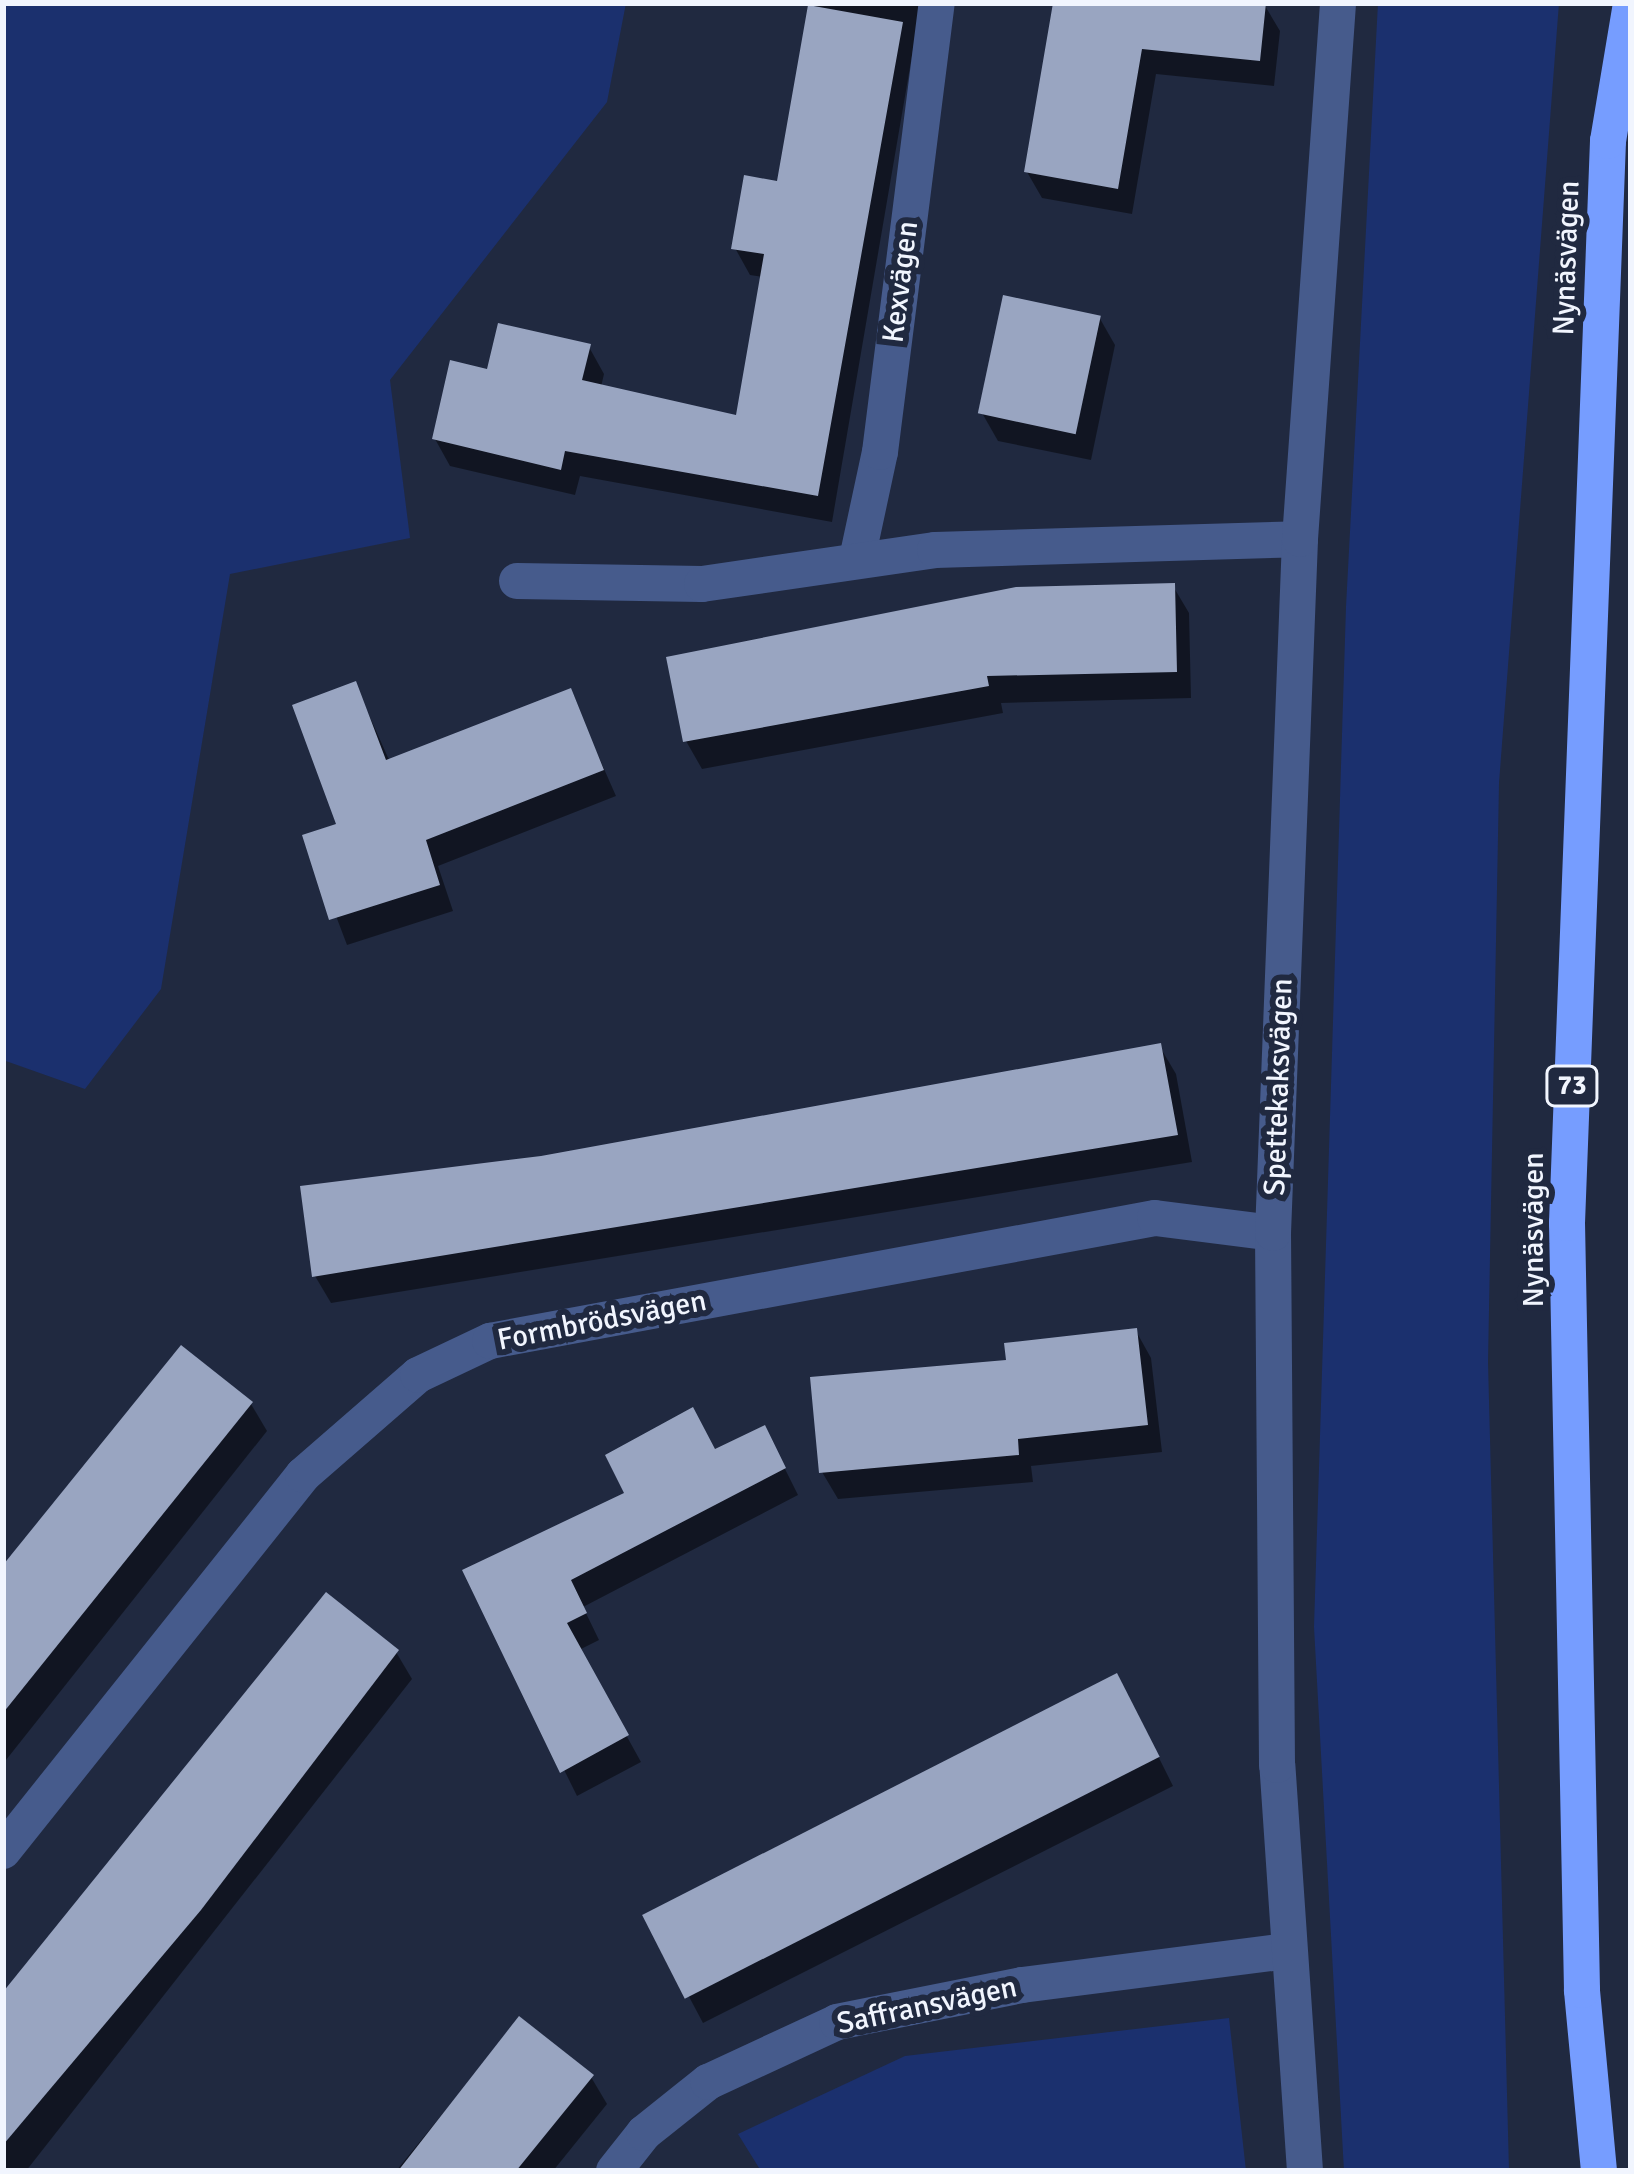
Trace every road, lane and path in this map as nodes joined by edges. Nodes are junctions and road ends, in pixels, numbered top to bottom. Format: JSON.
{"nodes":[{"id":1,"x":938,"y":3,"type":"edge"},
{"id":2,"x":1338,"y":3,"type":"edge"},
{"id":3,"x":1630,"y":3,"type":"edge"},
{"id":4,"x":1300,"y":538,"type":"junction"},
{"id":5,"x":857,"y":559,"type":"junction"},
{"id":6,"x":517,"y":581,"type":"dead end"},
{"id":7,"x":1273,"y":1233,"type":"junction"},
{"id":8,"x":3,"y":1851,"type":"edge"},
{"id":9,"x":1286,"y":1951,"type":"junction"},
{"id":10,"x":614,"y":2171,"type":"edge"},
{"id":11,"x":1305,"y":2171,"type":"edge"},
{"id":12,"x":1600,"y":2171,"type":"edge"}],
"edges":[{"from":1,"to":5,"type":"street","name":"Kexvägen"},
{"from":2,"to":4,"type":"street","name":"Spettekaksvägen"},
{"from":3,"to":12,"type":"highway","name":"Nynäsvägen","number":"73"},
{"from":4,"to":5,"type":"street"},
{"from":4,"to":7,"type":"street","name":"Spettekaksvägen"},
{"from":5,"to":6,"type":"street"},
{"from":7,"to":8,"type":"street","name":"Formbrödsvägen"},
{"from":7,"to":9,"type":"street","name":"Spettekaksvägen"},
{"from":9,"to":10,"type":"street","name":"Saffransvägen"},
{"from":9,"to":11,"type":"street","name":"Spettekaksvägen"}]}
